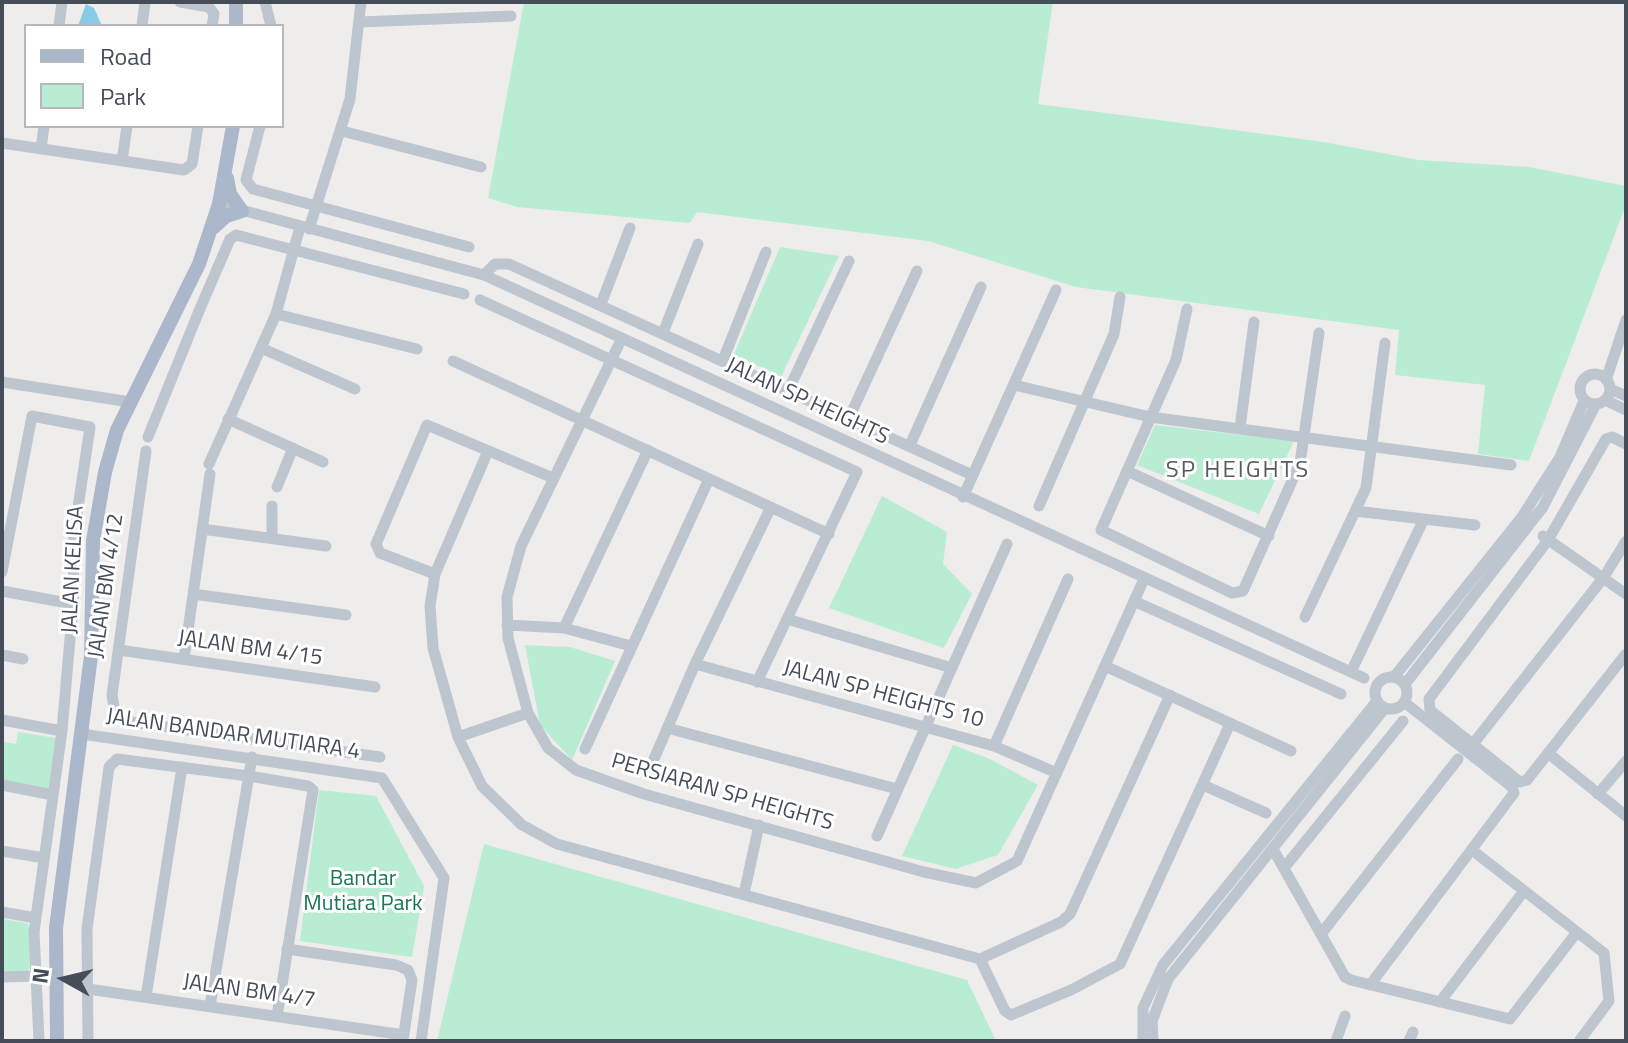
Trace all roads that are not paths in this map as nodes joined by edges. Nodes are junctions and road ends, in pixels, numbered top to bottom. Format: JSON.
{"nodes":[{"id":1,"x":62,"y":2,"type":"edge"},
{"id":2,"x":145,"y":2,"type":"edge"},
{"id":3,"x":180,"y":2,"type":"edge"},
{"id":4,"x":236,"y":2,"type":"edge"},
{"id":5,"x":265,"y":2,"type":"edge"},
{"id":6,"x":361,"y":2,"type":"edge"},
{"id":7,"x":511,"y":16,"type":"dead end"},
{"id":8,"x":360,"y":22,"type":"junction"},
{"id":9,"x":59,"y":24,"type":"edge"},
{"id":10,"x":142,"y":24,"type":"edge"},
{"id":11,"x":212,"y":24,"type":"edge"},
{"id":12,"x":236,"y":24,"type":"edge"},
{"id":13,"x":270,"y":24,"type":"edge"},
{"id":14,"x":44,"y":128,"type":"edge"},
{"id":15,"x":127,"y":128,"type":"edge"},
{"id":16,"x":198,"y":128,"type":"edge"},
{"id":17,"x":233,"y":128,"type":"edge"},
{"id":18,"x":259,"y":128,"type":"edge"},
{"id":19,"x":342,"y":131,"type":"junction"},
{"id":20,"x":2,"y":143,"type":"edge"},
{"id":21,"x":41,"y":149,"type":"junction"},
{"id":22,"x":122,"y":161,"type":"junction"},
{"id":23,"x":481,"y":167,"type":"dead end"},
{"id":24,"x":227,"y":171,"type":"junction"},
{"id":25,"x":219,"y":204,"type":"junction"},
{"id":26,"x":317,"y":206,"type":"junction"},
{"id":27,"x":242,"y":211,"type":"junction"},
{"id":28,"x":305,"y":228,"type":"junction"},
{"id":29,"x":630,"y":228,"type":"dead end"},
{"id":30,"x":211,"y":231,"type":"junction"},
{"id":31,"x":698,"y":244,"type":"dead end"},
{"id":32,"x":469,"y":247,"type":"dead end"},
{"id":33,"x":295,"y":250,"type":"junction"},
{"id":34,"x":766,"y":252,"type":"dead end"},
{"id":35,"x":849,"y":261,"type":"dead end"},
{"id":36,"x":917,"y":271,"type":"dead end"},
{"id":37,"x":484,"y":275,"type":"junction"},
{"id":38,"x":981,"y":287,"type":"dead end"},
{"id":39,"x":1056,"y":290,"type":"dead end"},
{"id":40,"x":464,"y":294,"type":"dead end"},
{"id":41,"x":1120,"y":297,"type":"dead end"},
{"id":42,"x":480,"y":300,"type":"dead end"},
{"id":43,"x":601,"y":304,"type":"junction"},
{"id":44,"x":1187,"y":309,"type":"dead end"},
{"id":45,"x":276,"y":314,"type":"junction"},
{"id":46,"x":1626,"y":320,"type":"edge"},
{"id":47,"x":1254,"y":322,"type":"dead end"},
{"id":48,"x":663,"y":333,"type":"junction"},
{"id":49,"x":1319,"y":333,"type":"dead end"},
{"id":50,"x":622,"y":338,"type":"junction"},
{"id":51,"x":1385,"y":343,"type":"dead end"},
{"id":52,"x":261,"y":348,"type":"junction"},
{"id":53,"x":417,"y":349,"type":"dead end"},
{"id":54,"x":611,"y":360,"type":"junction"},
{"id":55,"x":723,"y":360,"type":"junction"},
{"id":56,"x":453,"y":361,"type":"dead end"},
{"id":57,"x":2,"y":382,"type":"edge"},
{"id":58,"x":1014,"y":385,"type":"junction"},
{"id":59,"x":355,"y":389,"type":"dead end"},
{"id":60,"x":789,"y":389,"type":"junction"},
{"id":61,"x":1600,"y":395,"type":"junction"},
{"id":62,"x":1626,"y":396,"type":"edge"},
{"id":63,"x":130,"y":402,"type":"junction"},
{"id":64,"x":1082,"y":404,"type":"junction"},
{"id":65,"x":1626,"y":410,"type":"edge"},
{"id":66,"x":1150,"y":417,"type":"junction"},
{"id":67,"x":849,"y":418,"type":"junction"},
{"id":68,"x":228,"y":419,"type":"junction"},
{"id":69,"x":581,"y":419,"type":"junction"},
{"id":70,"x":1240,"y":428,"type":"junction"},
{"id":71,"x":1306,"y":436,"type":"junction"},
{"id":72,"x":148,"y":437,"type":"dead end"},
{"id":73,"x":1626,"y":444,"type":"edge"},
{"id":74,"x":910,"y":445,"type":"junction"},
{"id":75,"x":1373,"y":445,"type":"junction"},
{"id":76,"x":293,"y":448,"type":"junction"},
{"id":77,"x":648,"y":450,"type":"junction"},
{"id":78,"x":146,"y":451,"type":"dead end"},
{"id":79,"x":488,"y":451,"type":"junction"},
{"id":80,"x":323,"y":462,"type":"dead end"},
{"id":81,"x":1511,"y":465,"type":"dead end"},
{"id":82,"x":1127,"y":471,"type":"junction"},
{"id":83,"x":972,"y":475,"type":"junction"},
{"id":84,"x":553,"y":478,"type":"junction"},
{"id":85,"x":709,"y":479,"type":"junction"},
{"id":86,"x":277,"y":487,"type":"dead end"},
{"id":87,"x":963,"y":497,"type":"junction"},
{"id":88,"x":272,"y":506,"type":"dead end"},
{"id":89,"x":1039,"y":506,"type":"dead end"},
{"id":90,"x":771,"y":507,"type":"junction"},
{"id":91,"x":1355,"y":511,"type":"junction"},
{"id":92,"x":1539,"y":511,"type":"junction"},
{"id":93,"x":1423,"y":521,"type":"junction"},
{"id":94,"x":1475,"y":525,"type":"dead end"},
{"id":95,"x":202,"y":529,"type":"junction"},
{"id":96,"x":829,"y":534,"type":"junction"},
{"id":97,"x":1269,"y":536,"type":"junction"},
{"id":98,"x":272,"y":538,"type":"junction"},
{"id":99,"x":1519,"y":538,"type":"junction"},
{"id":100,"x":1545,"y":538,"type":"junction"},
{"id":101,"x":1626,"y":541,"type":"edge"},
{"id":102,"x":1007,"y":544,"type":"dead end"},
{"id":103,"x":326,"y":546,"type":"dead end"},
{"id":104,"x":2,"y":572,"type":"edge"},
{"id":105,"x":435,"y":574,"type":"junction"},
{"id":106,"x":1603,"y":578,"type":"junction"},
{"id":107,"x":1068,"y":579,"type":"dead end"},
{"id":108,"x":1144,"y":579,"type":"junction"},
{"id":109,"x":2,"y":591,"type":"edge"},
{"id":110,"x":193,"y":594,"type":"junction"},
{"id":111,"x":1626,"y":594,"type":"edge"},
{"id":112,"x":1136,"y":602,"type":"junction"},
{"id":113,"x":73,"y":604,"type":"junction"},
{"id":114,"x":346,"y":615,"type":"dead end"},
{"id":115,"x":1305,"y":617,"type":"dead end"},
{"id":116,"x":787,"y":619,"type":"junction"},
{"id":117,"x":507,"y":625,"type":"junction"},
{"id":118,"x":564,"y":628,"type":"junction"},
{"id":119,"x":631,"y":646,"type":"junction"},
{"id":120,"x":119,"y":650,"type":"junction"},
{"id":121,"x":1626,"y":654,"type":"edge"},
{"id":122,"x":2,"y":655,"type":"edge"},
{"id":123,"x":23,"y":659,"type":"dead end"},
{"id":124,"x":184,"y":659,"type":"junction"},
{"id":125,"x":695,"y":664,"type":"junction"},
{"id":126,"x":1105,"y":666,"type":"junction"},
{"id":127,"x":952,"y":668,"type":"junction"},
{"id":128,"x":1351,"y":672,"type":"junction"},
{"id":129,"x":1364,"y":678,"type":"dead end"},
{"id":130,"x":1399,"y":680,"type":"junction"},
{"id":131,"x":757,"y":682,"type":"junction"},
{"id":132,"x":375,"y":687,"type":"dead end"},
{"id":133,"x":1341,"y":694,"type":"dead end"},
{"id":134,"x":1170,"y":695,"type":"junction"},
{"id":135,"x":1404,"y":702,"type":"junction"},
{"id":136,"x":1381,"y":704,"type":"junction"},
{"id":137,"x":528,"y":713,"type":"junction"},
{"id":138,"x":2,"y":720,"type":"edge"},
{"id":139,"x":1403,"y":721,"type":"dead end"},
{"id":140,"x":1230,"y":724,"type":"junction"},
{"id":141,"x":925,"y":727,"type":"junction"},
{"id":142,"x":667,"y":728,"type":"junction"},
{"id":143,"x":62,"y":731,"type":"junction"},
{"id":144,"x":82,"y":734,"type":"junction"},
{"id":145,"x":458,"y":737,"type":"junction"},
{"id":146,"x":1473,"y":744,"type":"junction"},
{"id":147,"x":306,"y":746,"type":"junction"},
{"id":148,"x":994,"y":746,"type":"junction"},
{"id":149,"x":585,"y":749,"type":"dead end"},
{"id":150,"x":1291,"y":751,"type":"dead end"},
{"id":151,"x":1548,"y":753,"type":"junction"},
{"id":152,"x":252,"y":757,"type":"junction"},
{"id":153,"x":380,"y":757,"type":"dead end"},
{"id":154,"x":1458,"y":759,"type":"dead end"},
{"id":155,"x":1626,"y":761,"type":"edge"},
{"id":156,"x":304,"y":765,"type":"junction"},
{"id":157,"x":651,"y":766,"type":"dead end"},
{"id":158,"x":182,"y":767,"type":"junction"},
{"id":159,"x":1057,"y":773,"type":"junction"},
{"id":160,"x":249,"y":776,"type":"junction"},
{"id":161,"x":2,"y":785,"type":"edge"},
{"id":162,"x":1203,"y":785,"type":"junction"},
{"id":163,"x":897,"y":789,"type":"junction"},
{"id":164,"x":1598,"y":794,"type":"junction"},
{"id":165,"x":53,"y":795,"type":"junction"},
{"id":166,"x":1266,"y":813,"type":"dead end"},
{"id":167,"x":1626,"y":816,"type":"edge"},
{"id":168,"x":759,"y":825,"type":"junction"},
{"id":169,"x":877,"y":836,"type":"dead end"},
{"id":170,"x":1273,"y":849,"type":"junction"},
{"id":171,"x":1472,"y":850,"type":"junction"},
{"id":172,"x":2,"y":851,"type":"edge"},
{"id":173,"x":44,"y":858,"type":"junction"},
{"id":174,"x":1284,"y":868,"type":"junction"},
{"id":175,"x":1524,"y":891,"type":"junction"},
{"id":176,"x":744,"y":894,"type":"junction"},
{"id":177,"x":2,"y":912,"type":"edge"},
{"id":178,"x":36,"y":918,"type":"junction"},
{"id":179,"x":1577,"y":932,"type":"junction"},
{"id":180,"x":1321,"y":934,"type":"junction"},
{"id":181,"x":287,"y":949,"type":"junction"},
{"id":182,"x":980,"y":959,"type":"junction"},
{"id":183,"x":35,"y":976,"type":"junction"},
{"id":184,"x":2,"y":977,"type":"edge"},
{"id":185,"x":1370,"y":985,"type":"junction"},
{"id":186,"x":88,"y":989,"type":"junction"},
{"id":187,"x":146,"y":997,"type":"junction"},
{"id":188,"x":1440,"y":1002,"type":"junction"},
{"id":189,"x":210,"y":1006,"type":"junction"},
{"id":190,"x":277,"y":1016,"type":"junction"},
{"id":191,"x":1345,"y":1016,"type":"dead end"},
{"id":192,"x":403,"y":1038,"type":"edge"},
{"id":193,"x":1580,"y":1040,"type":"edge"},
{"id":194,"x":39,"y":1041,"type":"edge"},
{"id":195,"x":57,"y":1041,"type":"edge"},
{"id":196,"x":88,"y":1041,"type":"edge"},
{"id":197,"x":421,"y":1041,"type":"edge"},
{"id":198,"x":1143,"y":1041,"type":"edge"},
{"id":199,"x":1153,"y":1041,"type":"edge"},
{"id":200,"x":1336,"y":1041,"type":"edge"}],
"edges":[{"from":1,"to":9,"type":"street"},
{"from":2,"to":10,"type":"street"},
{"from":3,"to":11,"type":"street"},
{"from":4,"to":12,"type":"main road"},
{"from":5,"to":13,"type":"street"},
{"from":6,"to":8,"type":"street"},
{"from":7,"to":8,"type":"street"},
{"from":8,"to":19,"type":"street"},
{"from":14,"to":21,"type":"street"},
{"from":15,"to":22,"type":"street"},
{"from":16,"to":22,"type":"street"},
{"from":17,"to":24,"type":"main road","name":"JALAN KELISA"},
{"from":18,"to":26,"type":"street"},
{"from":19,"to":23,"type":"street"},
{"from":19,"to":26,"type":"street"},
{"from":20,"to":21,"type":"street"},
{"from":21,"to":22,"type":"street"},
{"from":24,"to":25,"type":"main road","name":"JALAN KELISA"},
{"from":24,"to":27,"type":"main road"},
{"from":25,"to":27,"type":"street","name":"JALAN SP HEIGHTS"},
{"from":25,"to":30,"type":"main road","name":"JALAN KELISA"},
{"from":26,"to":28,"type":"street"},
{"from":26,"to":32,"type":"street"},
{"from":27,"to":28,"type":"street","name":"JALAN SP HEIGHTS"},
{"from":27,"to":30,"type":"main road"},
{"from":28,"to":33,"type":"street"},
{"from":28,"to":37,"type":"street","name":"JALAN SP HEIGHTS"},
{"from":29,"to":43,"type":"street"},
{"from":30,"to":63,"type":"main road","name":"JALAN KELISA"},
{"from":31,"to":48,"type":"street"},
{"from":33,"to":40,"type":"street"},
{"from":33,"to":45,"type":"street"},
{"from":33,"to":72,"type":"street"},
{"from":34,"to":55,"type":"street"},
{"from":35,"to":60,"type":"street"},
{"from":36,"to":67,"type":"street"},
{"from":37,"to":43,"type":"street"},
{"from":37,"to":50,"type":"street","name":"JALAN SP HEIGHTS"},
{"from":38,"to":74,"type":"street"},
{"from":39,"to":58,"type":"street"},
{"from":41,"to":64,"type":"street"},
{"from":42,"to":54,"type":"street"},
{"from":43,"to":48,"type":"street"},
{"from":44,"to":66,"type":"street"},
{"from":45,"to":52,"type":"street"},
{"from":45,"to":53,"type":"street"},
{"from":46,"to":61,"type":"street"},
{"from":47,"to":70,"type":"street"},
{"from":48,"to":55,"type":"street"},
{"from":49,"to":71,"type":"street"},
{"from":50,"to":54,"type":"street","name":"PERSIARAN SP HEIGHTS"},
{"from":50,"to":87,"type":"street","name":"JALAN SP HEIGHTS"},
{"from":51,"to":75,"type":"street"},
{"from":52,"to":59,"type":"street"},
{"from":52,"to":68,"type":"street"},
{"from":54,"to":69,"type":"street","name":"PERSIARAN SP HEIGHTS"},
{"from":54,"to":96,"type":"street"},
{"from":55,"to":60,"type":"street"},
{"from":56,"to":69,"type":"street"},
{"from":57,"to":63,"type":"street"},
{"from":58,"to":64,"type":"street"},
{"from":58,"to":83,"type":"street"},
{"from":60,"to":67,"type":"street"},
{"from":61,"to":62,"type":"street"},
{"from":61,"to":65,"type":"street"},
{"from":61,"to":92,"type":"street"},
{"from":61,"to":130,"type":"street"},
{"from":63,"to":144,"type":"main road","name":"JALAN KELISA"},
{"from":64,"to":66,"type":"street"},
{"from":64,"to":89,"type":"street"},
{"from":66,"to":70,"type":"street"},
{"from":66,"to":82,"type":"street"},
{"from":67,"to":74,"type":"street"},
{"from":68,"to":76,"type":"street"},
{"from":68,"to":95,"type":"street"},
{"from":69,"to":77,"type":"street"},
{"from":69,"to":84,"type":"street","name":"PERSIARAN SP HEIGHTS"},
{"from":70,"to":71,"type":"street"},
{"from":71,"to":75,"type":"street"},
{"from":71,"to":97,"type":"street"},
{"from":73,"to":100,"type":"street"},
{"from":74,"to":83,"type":"street"},
{"from":75,"to":81,"type":"street"},
{"from":75,"to":91,"type":"street"},
{"from":76,"to":80,"type":"street"},
{"from":76,"to":86,"type":"street"},
{"from":77,"to":85,"type":"street"},
{"from":77,"to":118,"type":"street"},
{"from":78,"to":120,"type":"street","name":"JALAN BM 4/12"},
{"from":79,"to":84,"type":"street"},
{"from":79,"to":105,"type":"street"},
{"from":79,"to":105,"type":"street"},
{"from":82,"to":97,"type":"street"},
{"from":82,"to":97,"type":"street"},
{"from":83,"to":87,"type":"street"},
{"from":84,"to":117,"type":"street","name":"PERSIARAN SP HEIGHTS"},
{"from":85,"to":90,"type":"street"},
{"from":85,"to":119,"type":"street"},
{"from":87,"to":108,"type":"street","name":"JALAN SP HEIGHTS"},
{"from":88,"to":98,"type":"street"},
{"from":90,"to":96,"type":"street"},
{"from":90,"to":125,"type":"street"},
{"from":91,"to":93,"type":"street"},
{"from":91,"to":115,"type":"street"},
{"from":92,"to":99,"type":"street"},
{"from":92,"to":100,"type":"street"},
{"from":93,"to":94,"type":"street"},
{"from":93,"to":128,"type":"street"},
{"from":95,"to":98,"type":"street"},
{"from":95,"to":110,"type":"street"},
{"from":96,"to":116,"type":"street"},
{"from":98,"to":103,"type":"street"},
{"from":99,"to":100,"type":"street"},
{"from":99,"to":130,"type":"street"},
{"from":100,"to":106,"type":"street"},
{"from":100,"to":146,"type":"street"},
{"from":101,"to":106,"type":"street"},
{"from":102,"to":127,"type":"street"},
{"from":104,"to":113,"type":"street"},
{"from":105,"to":145,"type":"street"},
{"from":106,"to":111,"type":"street"},
{"from":106,"to":146,"type":"street"},
{"from":107,"to":148,"type":"street"},
{"from":108,"to":112,"type":"street","name":"PERSIARAN SP HEIGHTS"},
{"from":108,"to":128,"type":"street","name":"JALAN SP HEIGHTS"},
{"from":109,"to":113,"type":"street"},
{"from":110,"to":114,"type":"street"},
{"from":110,"to":124,"type":"street"},
{"from":112,"to":126,"type":"street","name":"PERSIARAN SP HEIGHTS"},
{"from":112,"to":133,"type":"street"},
{"from":113,"to":143,"type":"street"},
{"from":116,"to":127,"type":"street"},
{"from":116,"to":131,"type":"street"},
{"from":117,"to":118,"type":"street"},
{"from":117,"to":137,"type":"street","name":"PERSIARAN SP HEIGHTS"},
{"from":118,"to":119,"type":"street"},
{"from":119,"to":149,"type":"street"},
{"from":120,"to":124,"type":"street","name":"JALAN BM 4/15"},
{"from":120,"to":147,"type":"street","name":"JALAN BM 4/12"},
{"from":121,"to":151,"type":"street"},
{"from":122,"to":123,"type":"street"},
{"from":124,"to":132,"type":"street","name":"JALAN BM 4/15"},
{"from":125,"to":131,"type":"street","name":"JALAN SP HEIGHTS 10"},
{"from":125,"to":142,"type":"street"},
{"from":126,"to":134,"type":"street"},
{"from":126,"to":159,"type":"street","name":"PERSIARAN SP HEIGHTS"},
{"from":127,"to":141,"type":"street"},
{"from":128,"to":129,"type":"street","name":"JALAN SP HEIGHTS"},
{"from":130,"to":135,"type":"street"},
{"from":130,"to":136,"type":"street"},
{"from":131,"to":141,"type":"street","name":"JALAN SP HEIGHTS 10"},
{"from":134,"to":140,"type":"street"},
{"from":134,"to":182,"type":"street"},
{"from":135,"to":136,"type":"street"},
{"from":135,"to":171,"type":"street"},
{"from":136,"to":170,"type":"street"},
{"from":136,"to":198,"type":"street"},
{"from":137,"to":145,"type":"street"},
{"from":137,"to":168,"type":"street","name":"PERSIARAN SP HEIGHTS"},
{"from":138,"to":143,"type":"street"},
{"from":139,"to":174,"type":"street"},
{"from":140,"to":150,"type":"street"},
{"from":140,"to":162,"type":"street"},
{"from":141,"to":148,"type":"street","name":"JALAN SP HEIGHTS 10"},
{"from":141,"to":163,"type":"street"},
{"from":142,"to":157,"type":"street"},
{"from":142,"to":163,"type":"street"},
{"from":143,"to":165,"type":"street"},
{"from":144,"to":152,"type":"street","name":"JALAN BANDAR MUTIARA 4"},
{"from":144,"to":195,"type":"main road","name":"JALAN KELISA"},
{"from":145,"to":176,"type":"street"},
{"from":146,"to":151,"type":"street"},
{"from":147,"to":153,"type":"street"},
{"from":147,"to":156,"type":"street"},
{"from":148,"to":159,"type":"street","name":"JALAN SP HEIGHTS 10"},
{"from":151,"to":164,"type":"street"},
{"from":152,"to":156,"type":"street","name":"JALAN BANDAR MUTIARA 4"},
{"from":152,"to":160,"type":"street"},
{"from":154,"to":180,"type":"street"},
{"from":155,"to":164,"type":"street"},
{"from":156,"to":197,"type":"street","name":"JALAN BANDAR MUTIARA 4"},
{"from":158,"to":160,"type":"street"},
{"from":158,"to":186,"type":"street"},
{"from":158,"to":187,"type":"street"},
{"from":159,"to":168,"type":"street","name":"PERSIARAN SP HEIGHTS"},
{"from":160,"to":181,"type":"street"},
{"from":160,"to":189,"type":"street"},
{"from":161,"to":165,"type":"street"},
{"from":162,"to":166,"type":"street"},
{"from":162,"to":182,"type":"street"},
{"from":163,"to":169,"type":"street"},
{"from":164,"to":167,"type":"street"},
{"from":165,"to":173,"type":"street"},
{"from":168,"to":176,"type":"street"},
{"from":170,"to":174,"type":"street"},
{"from":170,"to":199,"type":"street"},
{"from":171,"to":175,"type":"street"},
{"from":171,"to":185,"type":"street"},
{"from":172,"to":173,"type":"street"},
{"from":173,"to":178,"type":"street"},
{"from":174,"to":180,"type":"street"},
{"from":175,"to":179,"type":"street"},
{"from":175,"to":188,"type":"street"},
{"from":176,"to":182,"type":"street"},
{"from":177,"to":178,"type":"street"},
{"from":178,"to":183,"type":"street"},
{"from":179,"to":188,"type":"street"},
{"from":179,"to":193,"type":"street"},
{"from":180,"to":185,"type":"street"},
{"from":181,"to":190,"type":"street"},
{"from":181,"to":192,"type":"street"},
{"from":183,"to":184,"type":"street"},
{"from":183,"to":194,"type":"street"},
{"from":185,"to":188,"type":"street"},
{"from":186,"to":187,"type":"street","name":"JALAN BM 4/7"},
{"from":186,"to":196,"type":"street"},
{"from":187,"to":189,"type":"street","name":"JALAN BM 4/7"},
{"from":189,"to":190,"type":"street","name":"JALAN BM 4/7"},
{"from":190,"to":192,"type":"street","name":"JALAN BM 4/7"},
{"from":191,"to":200,"type":"street"}]}
